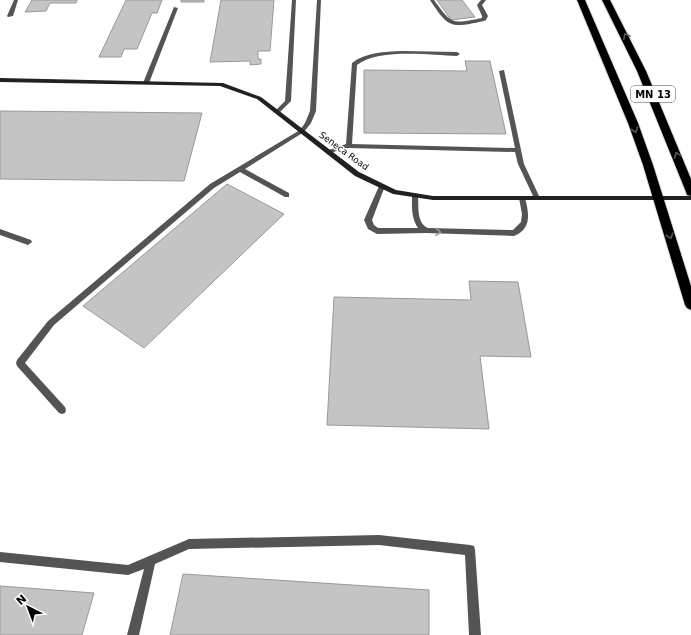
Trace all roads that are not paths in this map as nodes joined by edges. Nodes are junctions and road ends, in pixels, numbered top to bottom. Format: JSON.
{"nodes":[{"id":1,"x":16,"y":0,"type":"edge"},
{"id":2,"x":294,"y":0,"type":"edge"},
{"id":3,"x":319,"y":0,"type":"edge"},
{"id":4,"x":432,"y":0,"type":"edge"},
{"id":5,"x":484,"y":0,"type":"edge"},
{"id":6,"x":581,"y":0,"type":"edge"},
{"id":7,"x":606,"y":0,"type":"edge"},
{"id":8,"x":176,"y":8,"type":"dead end"},
{"id":9,"x":10,"y":16,"type":"dead end"},
{"id":10,"x":457,"y":54,"type":"dead end"},
{"id":11,"x":502,"y":71,"type":"dead end"},
{"id":12,"x":0,"y":80,"type":"edge"},
{"id":13,"x":146,"y":83,"type":"junction"},
{"id":14,"x":277,"y":112,"type":"junction"},
{"id":15,"x":302,"y":131,"type":"junction"},
{"id":16,"x":349,"y":146,"type":"junction"},
{"id":17,"x":518,"y":150,"type":"junction"},
{"id":18,"x":328,"y":152,"type":"junction"},
{"id":19,"x":240,"y":169,"type":"junction"},
{"id":20,"x":382,"y":186,"type":"junction"},
{"id":21,"x":691,"y":192,"type":"edge"},
{"id":22,"x":287,"y":195,"type":"dead end"},
{"id":23,"x":415,"y":195,"type":"junction"},
{"id":24,"x":522,"y":198,"type":"junction"},
{"id":25,"x":537,"y":198,"type":"junction"},
{"id":26,"x":691,"y":198,"type":"edge"},
{"id":27,"x":659,"y":199,"type":"junction"},
{"id":28,"x":423,"y":230,"type":"junction"},
{"id":29,"x":0,"y":232,"type":"edge"},
{"id":30,"x":28,"y":242,"type":"dead end"},
{"id":31,"x":691,"y":305,"type":"edge"},
{"id":32,"x":62,"y":410,"type":"dead end"},
{"id":33,"x":0,"y":557,"type":"edge"},
{"id":34,"x":151,"y":560,"type":"junction"},
{"id":35,"x":133,"y":635,"type":"edge"},
{"id":36,"x":475,"y":635,"type":"edge"}],
"edges":[{"from":1,"to":9,"type":"lane"},
{"from":2,"to":14,"type":"lane"},
{"from":3,"to":15,"type":"lane"},
{"from":4,"to":5,"type":"lane"},
{"from":6,"to":27,"type":"highway","number":"MN 13","one_way":true},
{"from":21,"to":7,"type":"highway","number":"MN 13","one_way":true},
{"from":8,"to":13,"type":"lane"},
{"from":10,"to":16,"type":"lane"},
{"from":11,"to":17,"type":"lane"},
{"from":12,"to":13,"type":"street","name":"Seneca Road"},
{"from":13,"to":14,"type":"street","name":"Seneca Road"},
{"from":14,"to":15,"type":"street","name":"Seneca Road"},
{"from":15,"to":18,"type":"street","name":"Seneca Road"},
{"from":15,"to":19,"type":"lane"},
{"from":16,"to":17,"type":"lane"},
{"from":16,"to":18,"type":"lane"},
{"from":17,"to":25,"type":"lane"},
{"from":18,"to":20,"type":"street","name":"Seneca Road"},
{"from":19,"to":22,"type":"lane"},
{"from":19,"to":32,"type":"lane"},
{"from":20,"to":23,"type":"street","name":"Seneca Road"},
{"from":20,"to":28,"type":"lane"},
{"from":23,"to":24,"type":"street","name":"Seneca Road"},
{"from":23,"to":28,"type":"lane"},
{"from":24,"to":25,"type":"street","name":"Seneca Road"},
{"from":28,"to":24,"type":"lane","one_way":true},
{"from":25,"to":27,"type":"street","name":"Seneca Road"},
{"from":26,"to":27,"type":"street","name":"Seneca Road"},
{"from":27,"to":31,"type":"highway","number":"MN 13","one_way":true},
{"from":29,"to":30,"type":"lane"},
{"from":33,"to":34,"type":"lane"},
{"from":34,"to":35,"type":"lane"},
{"from":34,"to":36,"type":"lane"}]}
